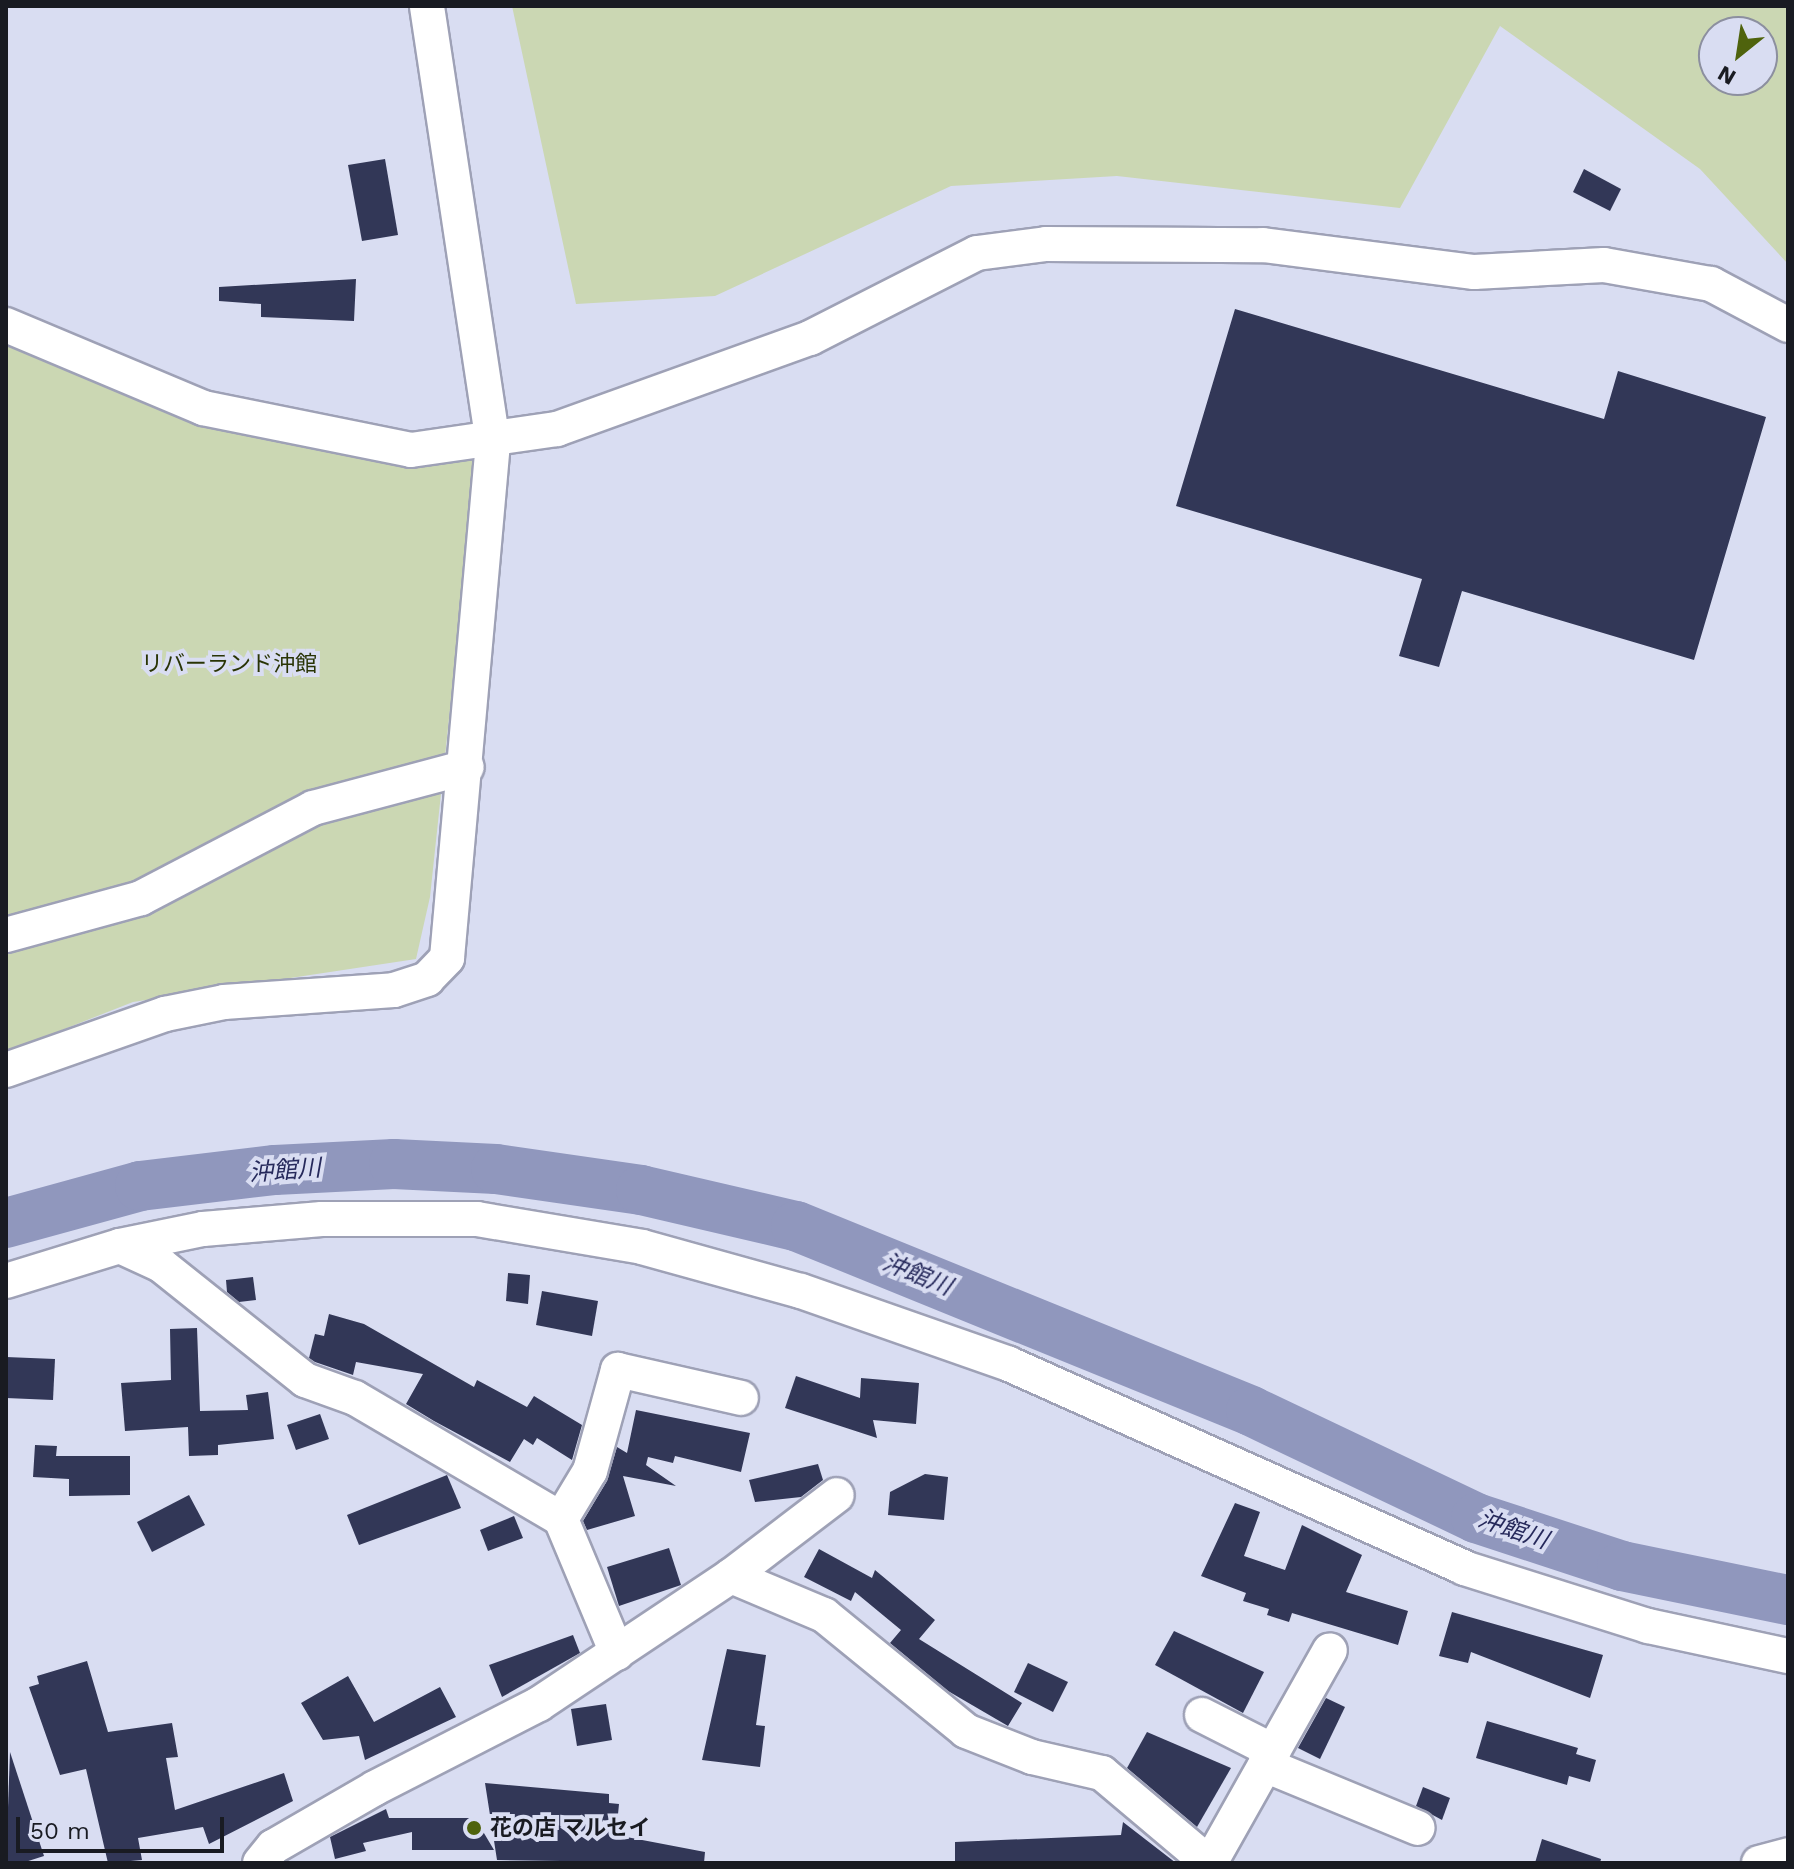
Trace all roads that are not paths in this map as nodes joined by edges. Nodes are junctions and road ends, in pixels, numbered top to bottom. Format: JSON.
{"nodes":[{"id":1,"x":427,"y":6,"type":"edge"},
{"id":2,"x":6,"y":325,"type":"edge"},
{"id":3,"x":1788,"y":325,"type":"edge"},
{"id":4,"x":493,"y":443,"type":"junction"},
{"id":5,"x":467,"y":767,"type":"junction"},
{"id":6,"x":6,"y":935,"type":"edge"},
{"id":7,"x":6,"y":1070,"type":"edge"},
{"id":8,"x":120,"y":1246,"type":"junction"},
{"id":9,"x":6,"y":1281,"type":"edge"},
{"id":10,"x":741,"y":1398,"type":"dead end"},
{"id":11,"x":837,"y":1495,"type":"dead end"},
{"id":12,"x":561,"y":1519,"type":"junction"},
{"id":13,"x":731,"y":1576,"type":"junction"},
{"id":14,"x":1330,"y":1650,"type":"dead end"},
{"id":15,"x":617,"y":1653,"type":"junction"},
{"id":16,"x":1788,"y":1656,"type":"edge"},
{"id":17,"x":1202,"y":1715,"type":"dead end"},
{"id":18,"x":1269,"y":1758,"type":"junction"},
{"id":19,"x":1418,"y":1828,"type":"dead end"},
{"id":20,"x":1788,"y":1855,"type":"edge"},
{"id":21,"x":260,"y":1863,"type":"edge"},
{"id":22,"x":1210,"y":1863,"type":"edge"},
{"id":23,"x":1759,"y":1863,"type":"edge"}],
"edges":[{"from":1,"to":4,"type":"street"},
{"from":2,"to":4,"type":"street"},
{"from":3,"to":4,"type":"street"},
{"from":4,"to":5,"type":"street"},
{"from":5,"to":6,"type":"street"},
{"from":5,"to":7,"type":"street"},
{"from":8,"to":9,"type":"street"},
{"from":8,"to":12,"type":"street"},
{"from":8,"to":16,"type":"street"},
{"from":10,"to":12,"type":"street"},
{"from":11,"to":13,"type":"street"},
{"from":12,"to":15,"type":"street"},
{"from":13,"to":15,"type":"street"},
{"from":13,"to":22,"type":"street"},
{"from":14,"to":18,"type":"street"},
{"from":15,"to":21,"type":"street"},
{"from":17,"to":18,"type":"street"},
{"from":18,"to":19,"type":"street"},
{"from":18,"to":22,"type":"street"},
{"from":20,"to":23,"type":"street"}]}
